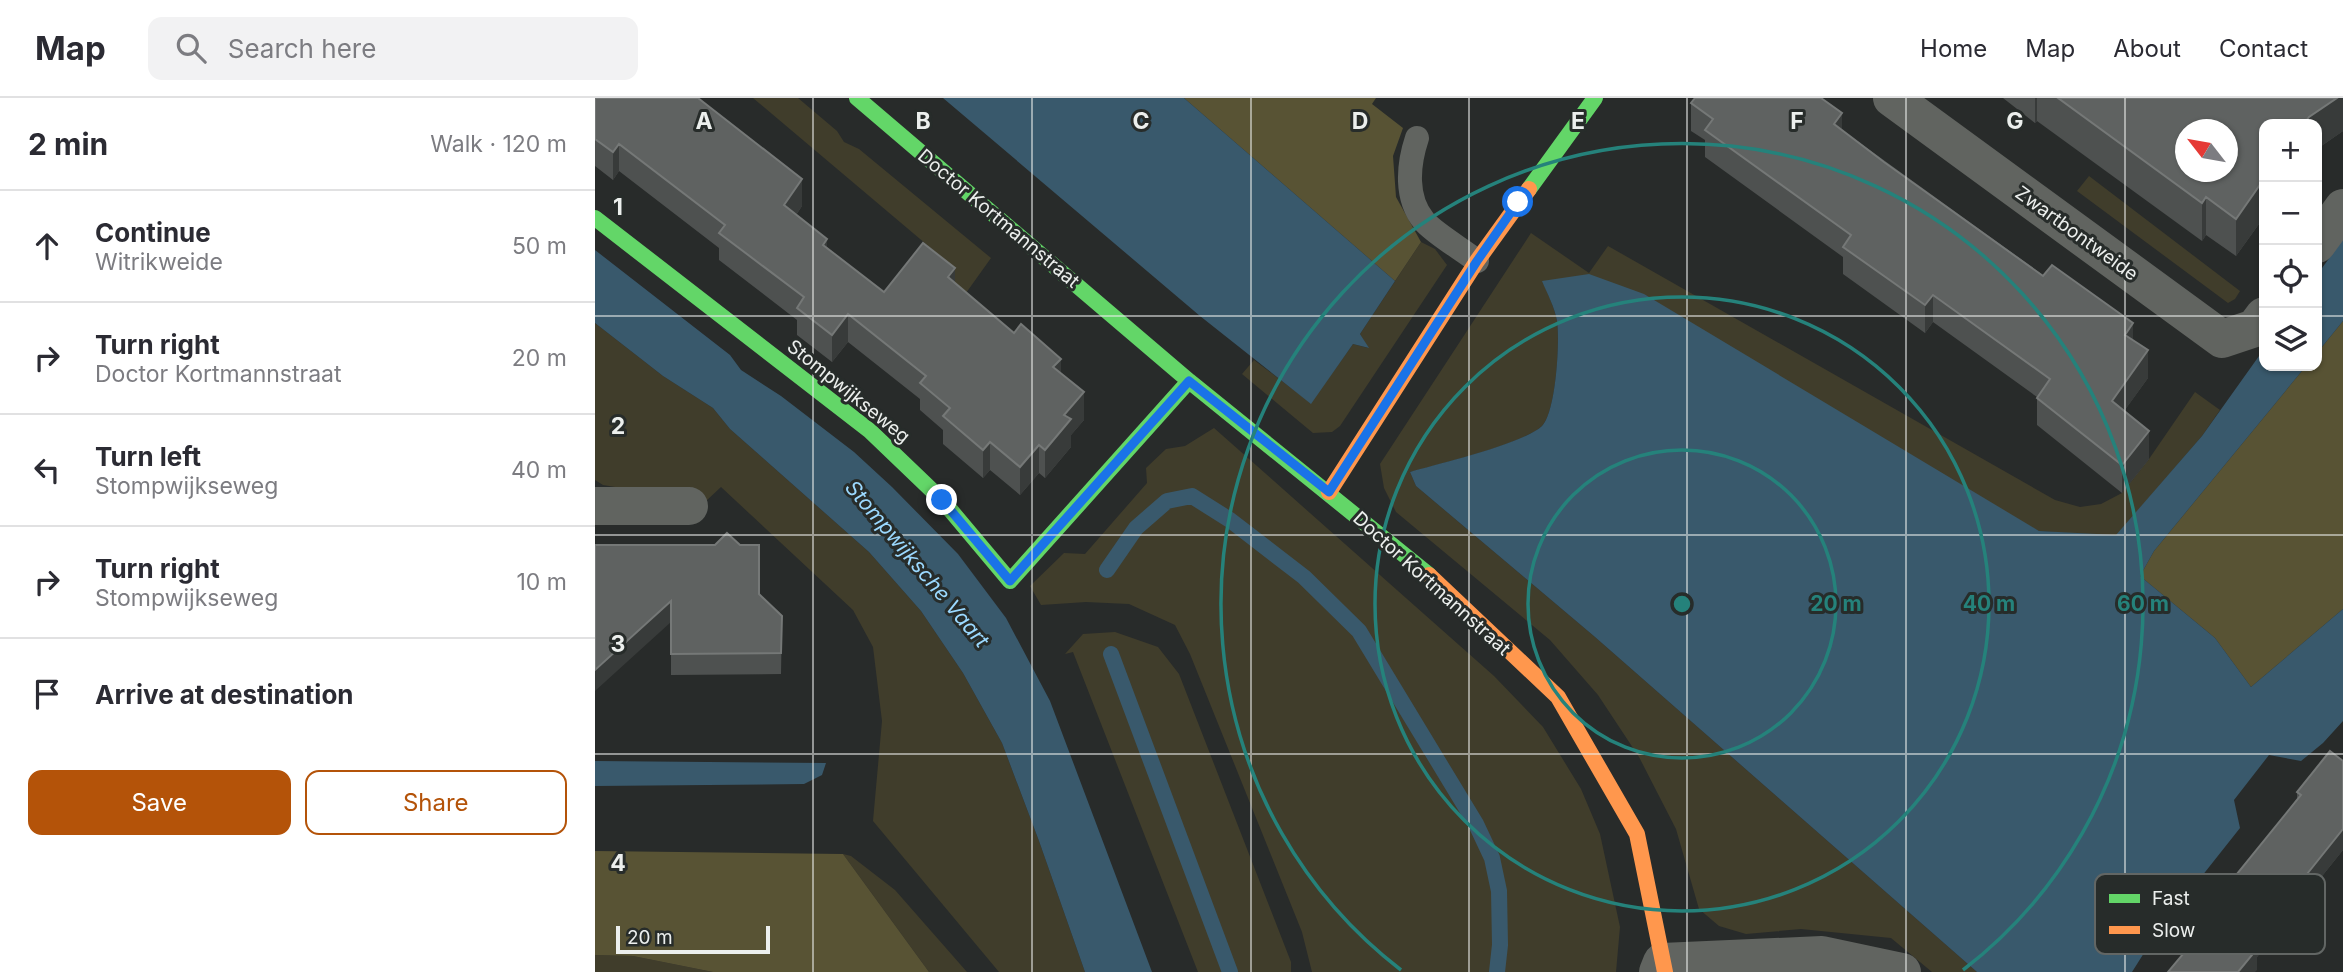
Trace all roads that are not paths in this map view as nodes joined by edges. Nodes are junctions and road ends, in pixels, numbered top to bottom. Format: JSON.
{"nodes":[{"id":1,"x":857,"y":98,"type":"edge"},
{"id":2,"x":1595,"y":98,"type":"edge"},
{"id":3,"x":1892,"y":98,"type":"edge"},
{"id":4,"x":1417,"y":138,"type":"dead end"},
{"id":5,"x":2343,"y":208,"type":"edge"},
{"id":6,"x":595,"y":218,"type":"edge"},
{"id":7,"x":2322,"y":237,"type":"edge"},
{"id":8,"x":1477,"y":261,"type":"junction"},
{"id":9,"x":2259,"y":323,"type":"edge"},
{"id":10,"x":1189,"y":381,"type":"junction"},
{"id":11,"x":1329,"y":492,"type":"junction"},
{"id":12,"x":595,"y":506,"type":"edge"},
{"id":13,"x":689,"y":506,"type":"dead end"},
{"id":14,"x":1662,"y":969,"type":"edge"},
{"id":15,"x":1902,"y":972,"type":"edge"}],
"edges":[{"from":1,"to":10,"type":"street","name":"Doctor Kortmannstraat"},
{"from":2,"to":8,"type":"street"},
{"from":3,"to":9,"type":"street","name":"Zwartbontweide"},
{"from":4,"to":8,"type":"lane"},
{"from":5,"to":7,"type":"street"},
{"from":6,"to":10,"type":"street","name":"Stompwijkseweg"},
{"from":8,"to":11,"type":"street"},
{"from":10,"to":11,"type":"street","name":"Doctor Kortmannstraat"},
{"from":11,"to":14,"type":"street","name":"Doctor Kortmannstraat"},
{"from":12,"to":13,"type":"street"},
{"from":14,"to":15,"type":"street"}]}
